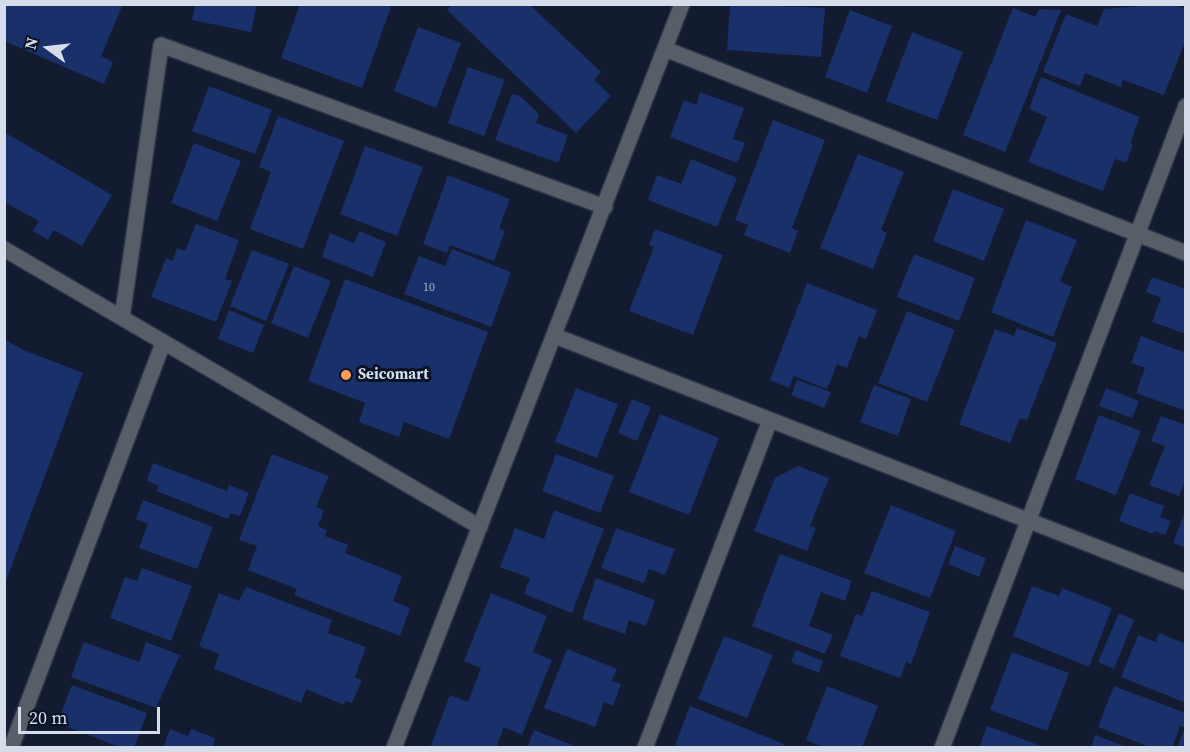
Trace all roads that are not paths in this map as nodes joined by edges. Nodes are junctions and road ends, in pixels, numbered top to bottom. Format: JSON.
{"nodes":[{"id":1,"x":682,"y":4,"type":"edge"},
{"id":2,"x":665,"y":49,"type":"junction"},
{"id":3,"x":1185,"y":106,"type":"edge"},
{"id":4,"x":605,"y":207,"type":"junction"},
{"id":5,"x":1136,"y":234,"type":"junction"},
{"id":6,"x":4,"y":249,"type":"edge"},
{"id":7,"x":1185,"y":253,"type":"edge"},
{"id":8,"x":122,"y":318,"type":"junction"},
{"id":9,"x":555,"y":336,"type":"junction"},
{"id":10,"x":163,"y":343,"type":"junction"},
{"id":11,"x":770,"y":420,"type":"junction"},
{"id":12,"x":1028,"y":521,"type":"junction"},
{"id":13,"x":480,"y":527,"type":"junction"},
{"id":14,"x":1185,"y":582,"type":"edge"},
{"id":15,"x":11,"y":747,"type":"edge"},
{"id":16,"x":394,"y":747,"type":"edge"},
{"id":17,"x":645,"y":747,"type":"edge"},
{"id":18,"x":942,"y":747,"type":"edge"}],
"edges":[{"from":1,"to":2,"type":"street"},
{"from":2,"to":4,"type":"street"},
{"from":2,"to":5,"type":"street"},
{"from":3,"to":5,"type":"street"},
{"from":4,"to":8,"type":"street"},
{"from":4,"to":9,"type":"street"},
{"from":5,"to":7,"type":"street"},
{"from":5,"to":12,"type":"street"},
{"from":6,"to":8,"type":"street"},
{"from":8,"to":10,"type":"street"},
{"from":9,"to":11,"type":"street"},
{"from":9,"to":13,"type":"street"},
{"from":10,"to":13,"type":"street"},
{"from":10,"to":15,"type":"street"},
{"from":11,"to":12,"type":"street"},
{"from":11,"to":17,"type":"street"},
{"from":12,"to":14,"type":"street"},
{"from":12,"to":18,"type":"street"},
{"from":13,"to":16,"type":"street"}]}
